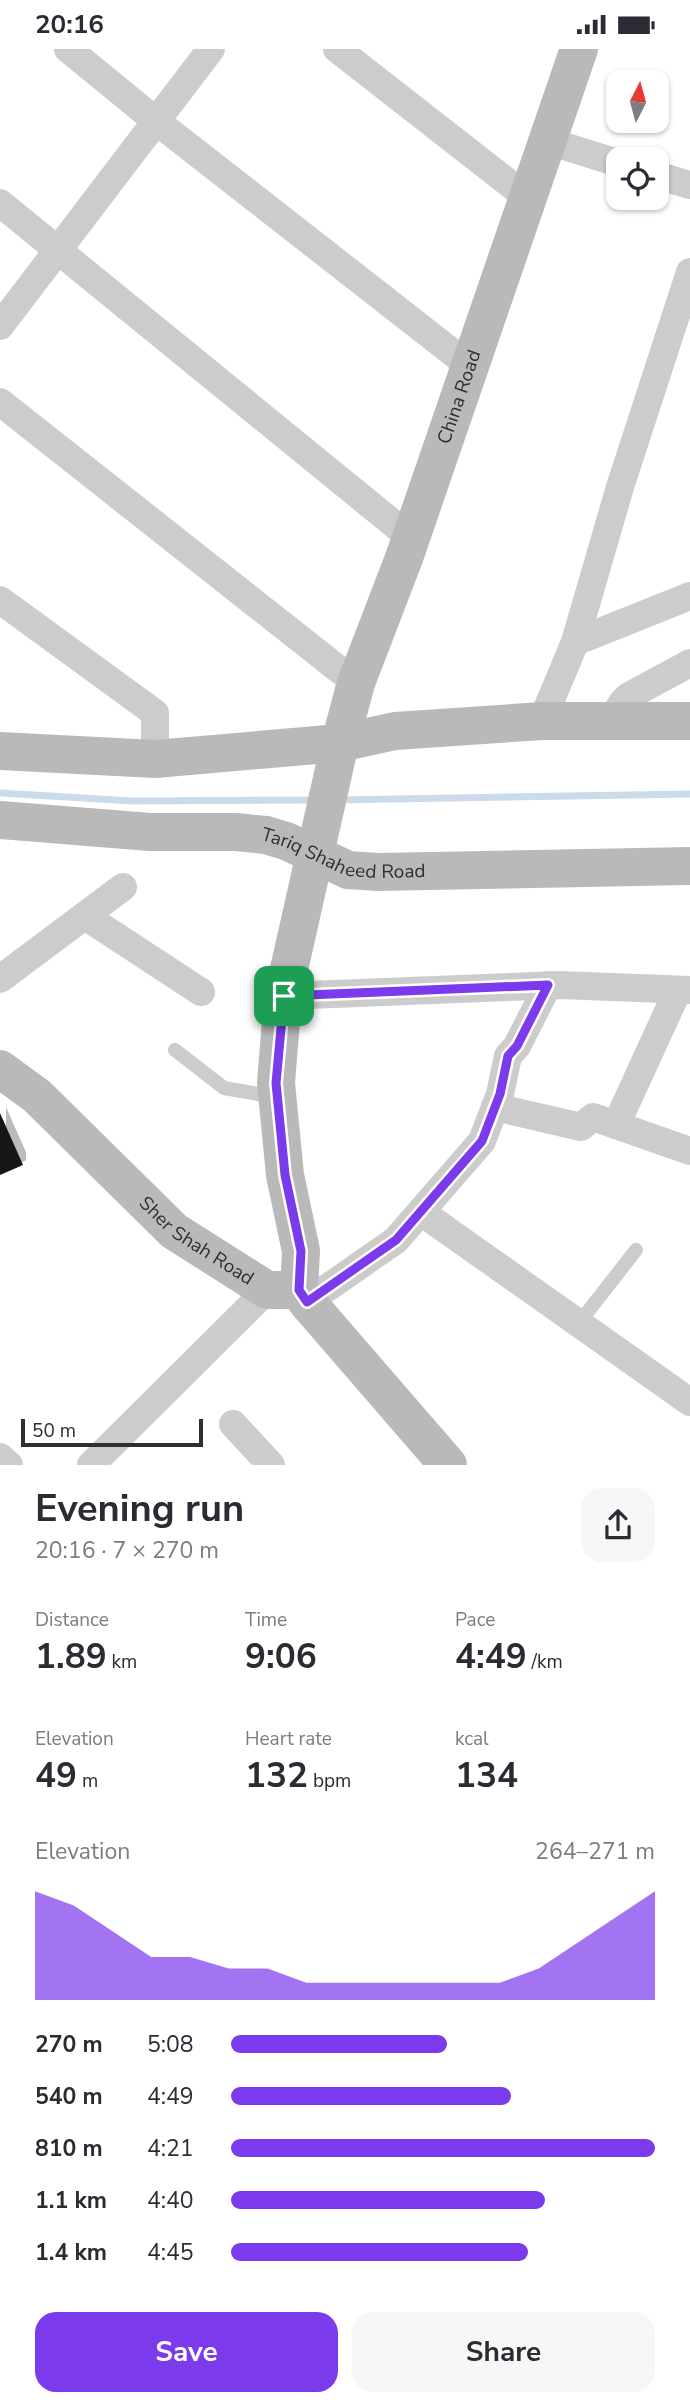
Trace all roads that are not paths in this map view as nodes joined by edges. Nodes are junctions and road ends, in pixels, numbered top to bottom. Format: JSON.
{"nodes":[{"id":1,"x":68,"y":49,"type":"edge"},
{"id":2,"x":211,"y":49,"type":"edge"},
{"id":3,"x":337,"y":49,"type":"edge"},
{"id":4,"x":579,"y":49,"type":"edge"},
{"id":5,"x":156,"y":121,"type":"junction"},
{"id":6,"x":548,"y":141,"type":"junction"},
{"id":7,"x":606,"y":159,"type":"edge"},
{"id":8,"x":669,"y":179,"type":"edge"},
{"id":9,"x":690,"y":185,"type":"edge"},
{"id":10,"x":528,"y":198,"type":"junction"},
{"id":11,"x":0,"y":203,"type":"edge"},
{"id":12,"x":58,"y":251,"type":"junction"},
{"id":13,"x":690,"y":272,"type":"edge"},
{"id":14,"x":0,"y":326,"type":"edge"},
{"id":15,"x":471,"y":367,"type":"junction"},
{"id":16,"x":0,"y":402,"type":"edge"},
{"id":17,"x":411,"y":538,"type":"junction"},
{"id":18,"x":690,"y":596,"type":"edge"},
{"id":19,"x":0,"y":600,"type":"edge"},
{"id":20,"x":575,"y":642,"type":"junction"},
{"id":21,"x":690,"y":663,"type":"edge"},
{"id":22,"x":356,"y":683,"type":"junction"},
{"id":23,"x":542,"y":721,"type":"junction"},
{"id":24,"x":690,"y":722,"type":"edge"},
{"id":25,"x":615,"y":723,"type":"junction"},
{"id":26,"x":0,"y":751,"type":"edge"},
{"id":27,"x":338,"y":755,"type":"junction"},
{"id":28,"x":155,"y":759,"type":"junction"},
{"id":29,"x":0,"y":820,"type":"edge"},
{"id":30,"x":320,"y":838,"type":"junction"},
{"id":31,"x":690,"y":866,"type":"edge"},
{"id":32,"x":123,"y":887,"type":"dead end"},
{"id":33,"x":85,"y":916,"type":"junction"},
{"id":34,"x":0,"y":979,"type":"edge"},
{"id":35,"x":548,"y":985,"type":"junction"},
{"id":36,"x":684,"y":990,"type":"edge"},
{"id":37,"x":201,"y":992,"type":"dead end"},
{"id":38,"x":284,"y":996,"type":"junction"},
{"id":39,"x":174,"y":1050,"type":"dead end"},
{"id":40,"x":0,"y":1069,"type":"edge"},
{"id":41,"x":278,"y":1097,"type":"junction"},
{"id":42,"x":495,"y":1107,"type":"junction"},
{"id":43,"x":616,"y":1125,"type":"junction"},
{"id":44,"x":690,"y":1151,"type":"edge"},
{"id":45,"x":421,"y":1212,"type":"junction"},
{"id":46,"x":636,"y":1250,"type":"dead end"},
{"id":47,"x":291,"y":1294,"type":"junction"},
{"id":48,"x":579,"y":1323,"type":"junction"},
{"id":49,"x":690,"y":1402,"type":"edge"},
{"id":50,"x":233,"y":1424,"type":"dead end"},
{"id":51,"x":0,"y":1457,"type":"edge"},
{"id":52,"x":9,"y":1465,"type":"edge"},
{"id":53,"x":91,"y":1465,"type":"edge"},
{"id":54,"x":271,"y":1465,"type":"edge"},
{"id":55,"x":448,"y":1465,"type":"edge"}],
"edges":[{"from":1,"to":5,"type":"street"},
{"from":2,"to":5,"type":"street"},
{"from":3,"to":10,"type":"street"},
{"from":4,"to":6,"type":"main road","name":"China Road"},
{"from":5,"to":12,"type":"street"},
{"from":5,"to":15,"type":"street"},
{"from":6,"to":7,"type":"street"},
{"from":6,"to":10,"type":"main road","name":"China Road"},
{"from":8,"to":9,"type":"street"},
{"from":10,"to":15,"type":"main road","name":"China Road"},
{"from":11,"to":12,"type":"street"},
{"from":12,"to":14,"type":"street"},
{"from":12,"to":17,"type":"street"},
{"from":13,"to":20,"type":"street"},
{"from":15,"to":17,"type":"main road","name":"China Road"},
{"from":16,"to":22,"type":"street"},
{"from":17,"to":22,"type":"main road","name":"China Road"},
{"from":18,"to":20,"type":"street"},
{"from":19,"to":28,"type":"street"},
{"from":20,"to":23,"type":"street"},
{"from":21,"to":25,"type":"street"},
{"from":22,"to":27,"type":"main road","name":"China Road"},
{"from":23,"to":25,"type":"main road"},
{"from":23,"to":27,"type":"main road"},
{"from":24,"to":25,"type":"main road"},
{"from":26,"to":28,"type":"main road"},
{"from":27,"to":28,"type":"main road"},
{"from":27,"to":30,"type":"main road","name":"China Road"},
{"from":29,"to":30,"type":"main road","name":"Tariq Shaheed Road"},
{"from":30,"to":31,"type":"main road","name":"Tariq Shaheed Road"},
{"from":30,"to":38,"type":"main road"},
{"from":32,"to":33,"type":"street"},
{"from":33,"to":34,"type":"street"},
{"from":33,"to":37,"type":"street"},
{"from":35,"to":36,"type":"street"},
{"from":35,"to":38,"type":"street"},
{"from":35,"to":42,"type":"street"},
{"from":36,"to":43,"type":"street"},
{"from":38,"to":41,"type":"main road"},
{"from":39,"to":41,"type":"lane"},
{"from":40,"to":47,"type":"main road","name":"Sher Shah Road"},
{"from":41,"to":47,"type":"main road"},
{"from":42,"to":43,"type":"street"},
{"from":42,"to":45,"type":"street"},
{"from":43,"to":44,"type":"street"},
{"from":45,"to":47,"type":"street"},
{"from":45,"to":48,"type":"street"},
{"from":46,"to":48,"type":"lane"},
{"from":47,"to":53,"type":"street"},
{"from":47,"to":55,"type":"main road","name":"Sher Shah Road"},
{"from":48,"to":49,"type":"street"},
{"from":50,"to":54,"type":"street"},
{"from":51,"to":52,"type":"street"}]}
